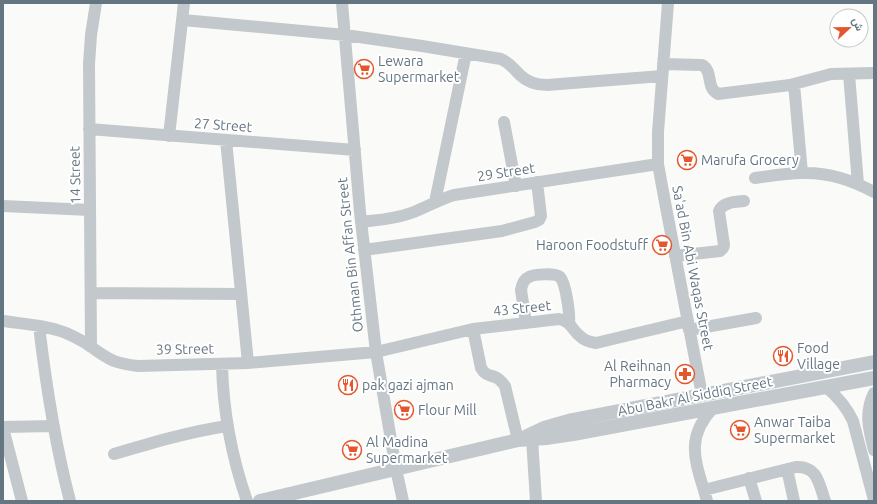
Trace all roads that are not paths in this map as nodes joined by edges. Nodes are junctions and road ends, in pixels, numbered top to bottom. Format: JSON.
{"nodes":[{"id":1,"x":96,"y":3,"type":"edge"},
{"id":2,"x":184,"y":3,"type":"edge"},
{"id":3,"x":342,"y":3,"type":"edge"},
{"id":4,"x":668,"y":3,"type":"edge"},
{"id":5,"x":182,"y":20,"type":"junction"},
{"id":6,"x":345,"y":35,"type":"junction"},
{"id":7,"x":466,"y":53,"type":"junction"},
{"id":8,"x":662,"y":70,"type":"junction"},
{"id":9,"x":874,"y":73,"type":"edge"},
{"id":10,"x":849,"y":74,"type":"junction"},
{"id":11,"x":794,"y":84,"type":"junction"},
{"id":12,"x":504,"y":122,"type":"dead end"},
{"id":13,"x":89,"y":129,"type":"junction"},
{"id":14,"x":169,"y":136,"type":"junction"},
{"id":15,"x":226,"y":140,"type":"junction"},
{"id":16,"x":355,"y":150,"type":"junction"},
{"id":17,"x":658,"y":164,"type":"junction"},
{"id":18,"x":802,"y":173,"type":"junction"},
{"id":19,"x":755,"y":178,"type":"dead end"},
{"id":20,"x":537,"y":182,"type":"junction"},
{"id":21,"x":858,"y":184,"type":"junction"},
{"id":22,"x":516,"y":186,"type":"junction"},
{"id":23,"x":874,"y":192,"type":"edge"},
{"id":24,"x":744,"y":201,"type":"dead end"},
{"id":25,"x":435,"y":202,"type":"junction"},
{"id":26,"x":3,"y":206,"type":"edge"},
{"id":27,"x":90,"y":210,"type":"junction"},
{"id":28,"x":361,"y":222,"type":"junction"},
{"id":29,"x":364,"y":250,"type":"junction"},
{"id":30,"x":675,"y":256,"type":"junction"},
{"id":31,"x":91,"y":294,"type":"junction"},
{"id":32,"x":241,"y":294,"type":"junction"},
{"id":33,"x":756,"y":318,"type":"dead end"},
{"id":34,"x":3,"y":321,"type":"edge"},
{"id":35,"x":526,"y":323,"type":"junction"},
{"id":36,"x":569,"y":323,"type":"junction"},
{"id":37,"x":688,"y":325,"type":"junction"},
{"id":38,"x":39,"y":326,"type":"junction"},
{"id":39,"x":473,"y":329,"type":"junction"},
{"id":40,"x":91,"y":347,"type":"junction"},
{"id":41,"x":376,"y":352,"type":"junction"},
{"id":42,"x":874,"y":362,"type":"edge"},
{"id":43,"x":248,"y":363,"type":"junction"},
{"id":44,"x":222,"y":364,"type":"junction"},
{"id":45,"x":874,"y":378,"type":"edge"},
{"id":46,"x":826,"y":387,"type":"junction"},
{"id":47,"x":874,"y":393,"type":"edge"},
{"id":48,"x":702,"y":395,"type":"junction"},
{"id":49,"x":669,"y":401,"type":"junction"},
{"id":50,"x":713,"y":408,"type":"junction"},
{"id":51,"x":672,"y":416,"type":"junction"},
{"id":52,"x":54,"y":426,"type":"junction"},
{"id":53,"x":227,"y":426,"type":"junction"},
{"id":54,"x":3,"y":427,"type":"edge"},
{"id":55,"x":525,"y":439,"type":"junction"},
{"id":56,"x":869,"y":446,"type":"edge"},
{"id":57,"x":114,"y":454,"type":"dead end"},
{"id":58,"x":396,"y":469,"type":"junction"},
{"id":59,"x":787,"y":469,"type":"junction"},
{"id":60,"x":9,"y":472,"type":"edge"},
{"id":61,"x":749,"y":478,"type":"junction"},
{"id":62,"x":706,"y":495,"type":"edge"},
{"id":63,"x":874,"y":500,"type":"edge"},
{"id":64,"x":22,"y":501,"type":"edge"},
{"id":65,"x":70,"y":501,"type":"edge"},
{"id":66,"x":247,"y":501,"type":"edge"},
{"id":67,"x":260,"y":501,"type":"edge"},
{"id":68,"x":403,"y":501,"type":"edge"},
{"id":69,"x":536,"y":501,"type":"edge"},
{"id":70,"x":756,"y":501,"type":"edge"},
{"id":71,"x":794,"y":501,"type":"edge"},
{"id":72,"x":825,"y":501,"type":"edge"}],
"edges":[{"from":1,"to":13,"type":"street","name":"14 Street"},
{"from":2,"to":5,"type":"street"},
{"from":3,"to":6,"type":"street","name":"Othman Bin Affan Street"},
{"from":4,"to":8,"type":"street","name":"Sa'ad Bin Abi Waqas Street"},
{"from":5,"to":6,"type":"street"},
{"from":5,"to":14,"type":"street"},
{"from":6,"to":7,"type":"street"},
{"from":6,"to":16,"type":"street","name":"Othman Bin Affan Street"},
{"from":7,"to":8,"type":"street"},
{"from":7,"to":25,"type":"street"},
{"from":8,"to":11,"type":"street"},
{"from":8,"to":17,"type":"street","name":"Sa'ad Bin Abi Waqas Street"},
{"from":9,"to":10,"type":"street"},
{"from":10,"to":11,"type":"street"},
{"from":10,"to":21,"type":"street"},
{"from":11,"to":18,"type":"street"},
{"from":12,"to":22,"type":"street"},
{"from":13,"to":14,"type":"street","name":"27 Street"},
{"from":13,"to":27,"type":"street","name":"14 Street"},
{"from":14,"to":15,"type":"street","name":"27 Street"},
{"from":15,"to":16,"type":"street","name":"27 Street"},
{"from":15,"to":32,"type":"street"},
{"from":16,"to":28,"type":"street","name":"Othman Bin Affan Street"},
{"from":17,"to":20,"type":"street","name":"29 Street"},
{"from":17,"to":30,"type":"street","name":"Sa'ad Bin Abi Waqas Street"},
{"from":18,"to":19,"type":"street"},
{"from":18,"to":21,"type":"street"},
{"from":20,"to":22,"type":"street","name":"29 Street"},
{"from":20,"to":29,"type":"street"},
{"from":21,"to":23,"type":"street"},
{"from":22,"to":25,"type":"street","name":"29 Street"},
{"from":24,"to":30,"type":"street"},
{"from":25,"to":28,"type":"street","name":"29 Street"},
{"from":26,"to":27,"type":"street"},
{"from":27,"to":31,"type":"street","name":"14 Street"},
{"from":28,"to":29,"type":"street","name":"Othman Bin Affan Street"},
{"from":29,"to":41,"type":"street","name":"Othman Bin Affan Street"},
{"from":30,"to":37,"type":"street","name":"Sa'ad Bin Abi Waqas Street"},
{"from":31,"to":32,"type":"street"},
{"from":31,"to":40,"type":"street","name":"14 Street"},
{"from":32,"to":43,"type":"street"},
{"from":33,"to":37,"type":"street","name":"43 Street"},
{"from":34,"to":38,"type":"street","name":"39 Street"},
{"from":35,"to":36,"type":"street","name":"43 Street"},
{"from":35,"to":36,"type":"street"},
{"from":35,"to":39,"type":"street","name":"43 Street"},
{"from":36,"to":37,"type":"street","name":"43 Street"},
{"from":37,"to":48,"type":"street","name":"Sa'ad Bin Abi Waqas Street"},
{"from":38,"to":40,"type":"street","name":"39 Street"},
{"from":38,"to":52,"type":"street"},
{"from":39,"to":41,"type":"street","name":"43 Street"},
{"from":39,"to":55,"type":"street"},
{"from":40,"to":44,"type":"street","name":"39 Street"},
{"from":41,"to":43,"type":"street","name":"39 Street"},
{"from":41,"to":58,"type":"street","name":"Othman Bin Affan Street"},
{"from":42,"to":48,"type":"street","name":"Abu Bakr Al Siddiq Street"},
{"from":43,"to":44,"type":"street","name":"39 Street"},
{"from":44,"to":53,"type":"street"},
{"from":45,"to":46,"type":"street","name":"Abu Bakr Al Siddiq Street"},
{"from":46,"to":50,"type":"street","name":"Abu Bakr Al Siddiq Street"},
{"from":46,"to":56,"type":"street"},
{"from":47,"to":56,"type":"street"},
{"from":48,"to":49,"type":"street","name":"Abu Bakr Al Siddiq Street"},
{"from":49,"to":51,"type":"street"},
{"from":49,"to":55,"type":"street","name":"Abu Bakr Al Siddiq Street"},
{"from":50,"to":51,"type":"street","name":"Abu Bakr Al Siddiq Street"},
{"from":50,"to":62,"type":"street"},
{"from":51,"to":55,"type":"street","name":"Abu Bakr Al Siddiq Street"},
{"from":52,"to":54,"type":"street"},
{"from":52,"to":65,"type":"street"},
{"from":53,"to":57,"type":"street"},
{"from":53,"to":66,"type":"street"},
{"from":54,"to":60,"type":"street"},
{"from":55,"to":58,"type":"street","name":"Abu Bakr Al Siddiq Street"},
{"from":55,"to":69,"type":"street"},
{"from":56,"to":63,"type":"street"},
{"from":58,"to":67,"type":"street","name":"Abu Bakr Al Siddiq Street"},
{"from":58,"to":68,"type":"street","name":"Othman Bin Affan Street"},
{"from":59,"to":61,"type":"street"},
{"from":59,"to":71,"type":"street"},
{"from":59,"to":72,"type":"street"},
{"from":60,"to":64,"type":"street"},
{"from":61,"to":62,"type":"street"},
{"from":61,"to":70,"type":"street"}]}
